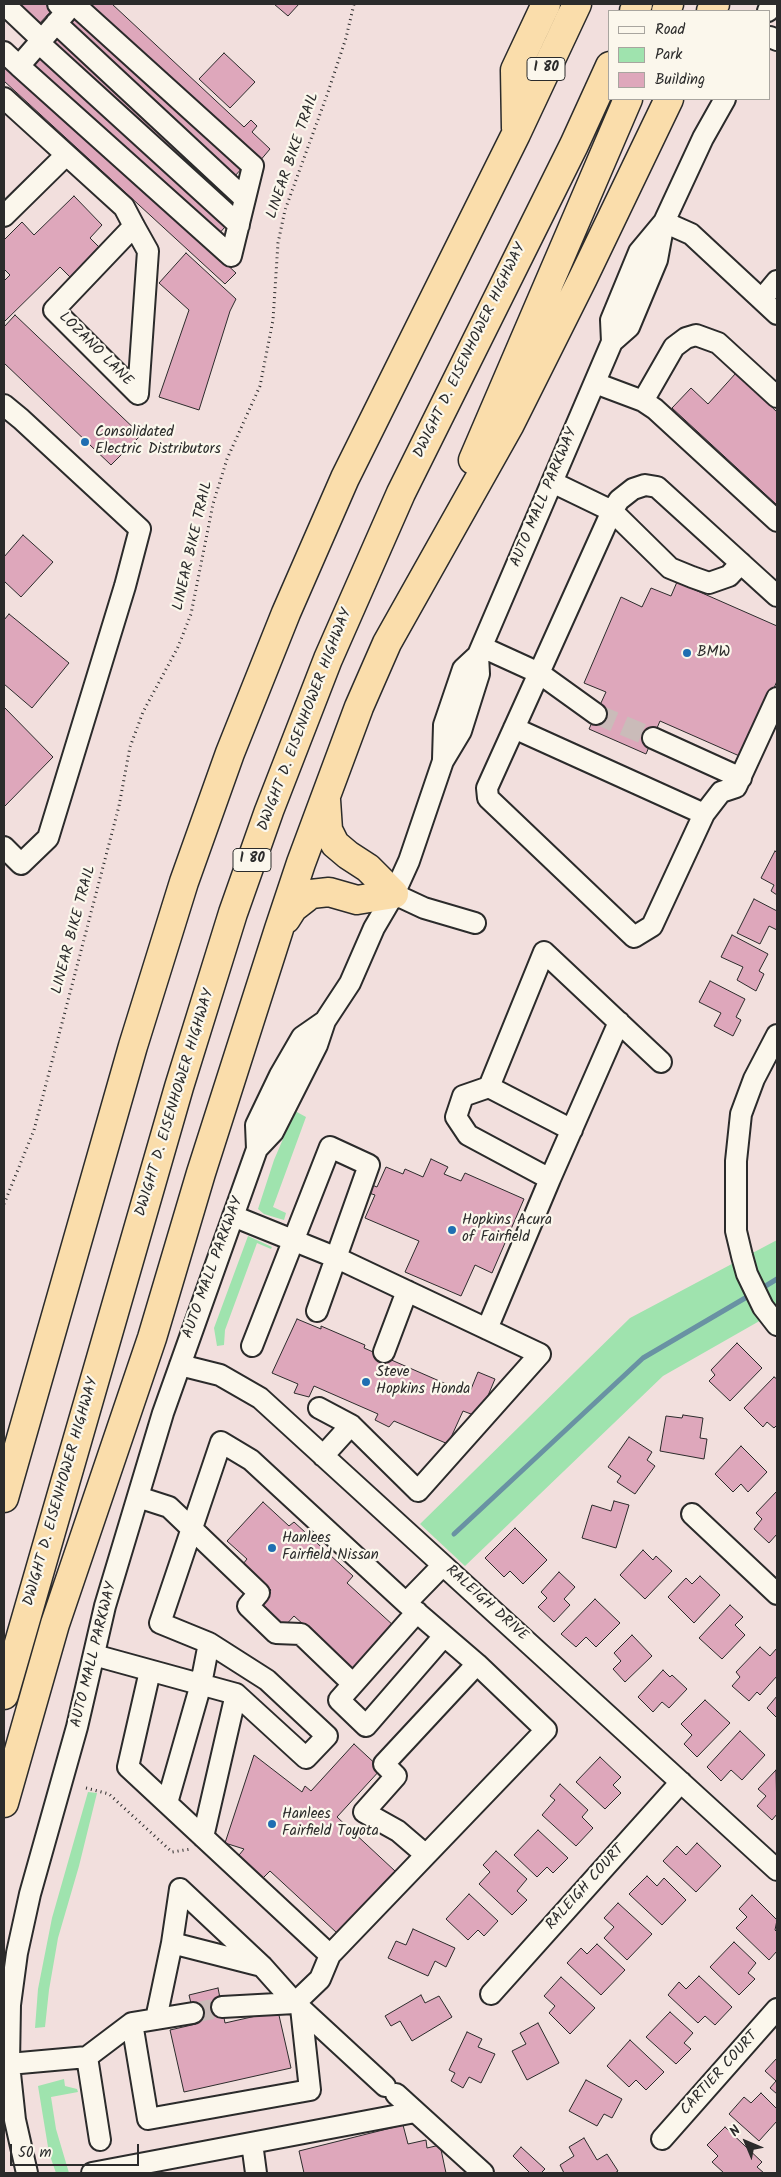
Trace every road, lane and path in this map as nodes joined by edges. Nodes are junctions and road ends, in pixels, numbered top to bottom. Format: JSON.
{"nodes":[{"id":1,"x":4,"y":4,"type":"edge"},
{"id":2,"x":354,"y":4,"type":"edge"},
{"id":3,"x":546,"y":4,"type":"edge"},
{"id":4,"x":577,"y":4,"type":"edge"},
{"id":5,"x":66,"y":9,"type":"edge"},
{"id":6,"x":40,"y":41,"type":"junction"},
{"id":7,"x":4,"y":52,"type":"edge"},
{"id":8,"x":18,"y":66,"type":"junction"},
{"id":9,"x":608,"y":70,"type":"edge"},
{"id":10,"x":4,"y":98,"type":"edge"},
{"id":11,"x":628,"y":100,"type":"edge"},
{"id":12,"x":669,"y":100,"type":"edge"},
{"id":13,"x":724,"y":100,"type":"edge"},
{"id":14,"x":516,"y":134,"type":"junction"},
{"id":15,"x":66,"y":155,"type":"junction"},
{"id":16,"x":245,"y":199,"type":"junction"},
{"id":17,"x":4,"y":216,"type":"edge"},
{"id":18,"x":664,"y":222,"type":"junction"},
{"id":19,"x":239,"y":225,"type":"junction"},
{"id":20,"x":134,"y":226,"type":"junction"},
{"id":21,"x":777,"y":281,"type":"edge"},
{"id":22,"x":762,"y":300,"type":"junction"},
{"id":23,"x":777,"y":314,"type":"edge"},
{"id":24,"x":595,"y":382,"type":"junction"},
{"id":25,"x":777,"y":397,"type":"edge"},
{"id":26,"x":643,"y":401,"type":"junction"},
{"id":27,"x":4,"y":405,"type":"edge"},
{"id":28,"x":552,"y":482,"type":"junction"},
{"id":29,"x":612,"y":511,"type":"junction"},
{"id":30,"x":777,"y":521,"type":"edge"},
{"id":31,"x":741,"y":564,"type":"junction"},
{"id":32,"x":427,"y":572,"type":"junction"},
{"id":33,"x":777,"y":596,"type":"edge"},
{"id":34,"x":480,"y":651,"type":"junction"},
{"id":35,"x":539,"y":673,"type":"junction"},
{"id":36,"x":777,"y":698,"type":"edge"},
{"id":37,"x":596,"y":714,"type":"tunnel mouth"},
{"id":38,"x":514,"y":728,"type":"junction"},
{"id":39,"x":653,"y":738,"type":"tunnel mouth"},
{"id":40,"x":741,"y":778,"type":"junction"},
{"id":41,"x":326,"y":794,"type":"junction"},
{"id":42,"x":704,"y":814,"type":"junction"},
{"id":43,"x":4,"y":847,"type":"edge"},
{"id":44,"x":394,"y":894,"type":"junction"},
{"id":45,"x":475,"y":923,"type":"dead end"},
{"id":46,"x":279,"y":929,"type":"junction"},
{"id":47,"x":619,"y":1022,"type":"junction"},
{"id":48,"x":777,"y":1035,"type":"edge"},
{"id":49,"x":661,"y":1062,"type":"dead end"},
{"id":50,"x":489,"y":1087,"type":"junction"},
{"id":51,"x":572,"y":1130,"type":"junction"},
{"id":52,"x":550,"y":1179,"type":"junction"},
{"id":53,"x":4,"y":1204,"type":"edge"},
{"id":54,"x":233,"y":1216,"type":"junction"},
{"id":55,"x":292,"y":1240,"type":"junction"},
{"id":56,"x":337,"y":1258,"type":"junction"},
{"id":57,"x":407,"y":1291,"type":"junction"},
{"id":58,"x":317,"y":1311,"type":"dead end"},
{"id":59,"x":775,"y":1322,"type":"edge"},
{"id":60,"x":487,"y":1329,"type":"junction"},
{"id":61,"x":252,"y":1346,"type":"dead end"},
{"id":62,"x":384,"y":1352,"type":"dead end"},
{"id":63,"x":180,"y":1365,"type":"junction"},
{"id":64,"x":319,"y":1408,"type":"dead end"},
{"id":65,"x":351,"y":1425,"type":"junction"},
{"id":66,"x":323,"y":1456,"type":"junction"},
{"id":67,"x":138,"y":1497,"type":"junction"},
{"id":68,"x":4,"y":1498,"type":"edge"},
{"id":69,"x":692,"y":1514,"type":"dead end"},
{"id":70,"x":191,"y":1528,"type":"junction"},
{"id":71,"x":443,"y":1565,"type":"junction"},
{"id":72,"x":777,"y":1594,"type":"edge"},
{"id":73,"x":411,"y":1608,"type":"junction"},
{"id":74,"x":444,"y":1636,"type":"junction"},
{"id":75,"x":209,"y":1643,"type":"junction"},
{"id":76,"x":94,"y":1655,"type":"junction"},
{"id":77,"x":477,"y":1664,"type":"junction"},
{"id":78,"x":150,"y":1671,"type":"junction"},
{"id":79,"x":201,"y":1684,"type":"junction"},
{"id":80,"x":353,"y":1684,"type":"junction"},
{"id":81,"x":236,"y":1694,"type":"junction"},
{"id":82,"x":4,"y":1695,"type":"edge"},
{"id":83,"x":681,"y":1782,"type":"junction"},
{"id":84,"x":4,"y":1803,"type":"edge"},
{"id":85,"x":167,"y":1803,"type":"junction"},
{"id":86,"x":204,"y":1838,"type":"junction"},
{"id":87,"x":426,"y":1855,"type":"junction"},
{"id":88,"x":777,"y":1870,"type":"edge"},
{"id":89,"x":172,"y":1943,"type":"junction"},
{"id":90,"x":330,"y":1955,"type":"junction"},
{"id":91,"x":262,"y":1966,"type":"junction"},
{"id":92,"x":491,"y":1994,"type":"dead end"},
{"id":93,"x":298,"y":2005,"type":"junction"},
{"id":94,"x":222,"y":2007,"type":"tunnel mouth"},
{"id":95,"x":777,"y":2009,"type":"edge"},
{"id":96,"x":193,"y":2013,"type":"tunnel mouth"},
{"id":97,"x":156,"y":2019,"type":"junction"},
{"id":98,"x":132,"y":2023,"type":"junction"},
{"id":99,"x":87,"y":2057,"type":"junction"},
{"id":100,"x":9,"y":2064,"type":"junction"},
{"id":101,"x":415,"y":2112,"type":"junction"},
{"id":102,"x":662,"y":2139,"type":"dead end"},
{"id":103,"x":100,"y":2140,"type":"dead end"},
{"id":104,"x":252,"y":2143,"type":"junction"},
{"id":105,"x":27,"y":2173,"type":"edge"},
{"id":106,"x":92,"y":2173,"type":"edge"},
{"id":107,"x":256,"y":2173,"type":"edge"},
{"id":108,"x":483,"y":2173,"type":"edge"}],
"edges":[{"from":1,"to":6,"type":"street"},
{"from":2,"to":53,"type":"path","name":"LINEAR BIKE TRAIL"},
{"from":3,"to":14,"type":"highway"},
{"from":4,"to":14,"type":"highway","number":"I 80"},
{"from":5,"to":6,"type":"street"},
{"from":5,"to":16,"type":"street"},
{"from":5,"to":16,"type":"street"},
{"from":6,"to":8,"type":"street"},
{"from":6,"to":19,"type":"street"},
{"from":7,"to":8,"type":"street"},
{"from":8,"to":19,"type":"street"},
{"from":9,"to":82,"type":"highway","name":"DWIGHT D. EISENHOWER HIGHWAY","number":"I 80"},
{"from":10,"to":15,"type":"street","name":"LOZANO LANE"},
{"from":11,"to":32,"type":"highway"},
{"from":12,"to":32,"type":"highway"},
{"from":13,"to":18,"type":"street","name":"AUTO MALL PARKWAY"},
{"from":14,"to":68,"type":"highway","number":"I 80"},
{"from":15,"to":17,"type":"street"},
{"from":15,"to":20,"type":"street","name":"LOZANO LANE"},
{"from":16,"to":19,"type":"street"},
{"from":18,"to":22,"type":"street"},
{"from":18,"to":24,"type":"street","name":"AUTO MALL PARKWAY"},
{"from":20,"to":20,"type":"street","name":"LOZANO LANE"},
{"from":21,"to":22,"type":"street"},
{"from":22,"to":23,"type":"street"},
{"from":24,"to":26,"type":"street"},
{"from":24,"to":28,"type":"street","name":"AUTO MALL PARKWAY"},
{"from":25,"to":26,"type":"street"},
{"from":26,"to":30,"type":"street"},
{"from":27,"to":43,"type":"street"},
{"from":28,"to":29,"type":"street"},
{"from":28,"to":34,"type":"street","name":"AUTO MALL PARKWAY"},
{"from":29,"to":31,"type":"street"},
{"from":29,"to":31,"type":"street"},
{"from":29,"to":35,"type":"street"},
{"from":31,"to":33,"type":"street"},
{"from":32,"to":41,"type":"highway"},
{"from":34,"to":35,"type":"street"},
{"from":34,"to":44,"type":"street","name":"AUTO MALL PARKWAY"},
{"from":35,"to":37,"type":"street"},
{"from":35,"to":38,"type":"street"},
{"from":36,"to":40,"type":"street"},
{"from":38,"to":42,"type":"street"},
{"from":38,"to":42,"type":"street"},
{"from":39,"to":40,"type":"street"},
{"from":40,"to":42,"type":"street"},
{"from":41,"to":44,"type":"highway"},
{"from":41,"to":46,"type":"highway"},
{"from":44,"to":45,"type":"street"},
{"from":44,"to":46,"type":"highway"},
{"from":44,"to":54,"type":"street","name":"AUTO MALL PARKWAY"},
{"from":46,"to":84,"type":"highway"},
{"from":47,"to":49,"type":"street"},
{"from":47,"to":50,"type":"street"},
{"from":47,"to":51,"type":"street"},
{"from":48,"to":59,"type":"street"},
{"from":50,"to":51,"type":"street"},
{"from":50,"to":52,"type":"street"},
{"from":51,"to":52,"type":"street"},
{"from":52,"to":60,"type":"street"},
{"from":54,"to":55,"type":"street"},
{"from":54,"to":63,"type":"street","name":"AUTO MALL PARKWAY"},
{"from":55,"to":56,"type":"street"},
{"from":55,"to":56,"type":"street"},
{"from":55,"to":61,"type":"street"},
{"from":56,"to":57,"type":"street"},
{"from":56,"to":58,"type":"street"},
{"from":57,"to":60,"type":"street"},
{"from":57,"to":62,"type":"street"},
{"from":60,"to":65,"type":"street"},
{"from":63,"to":66,"type":"street","name":"RALEIGH DRIVE"},
{"from":63,"to":67,"type":"street","name":"AUTO MALL PARKWAY"},
{"from":64,"to":65,"type":"street"},
{"from":65,"to":66,"type":"street"},
{"from":66,"to":71,"type":"street","name":"RALEIGH DRIVE"},
{"from":67,"to":70,"type":"street"},
{"from":67,"to":76,"type":"street","name":"AUTO MALL PARKWAY"},
{"from":69,"to":72,"type":"street"},
{"from":70,"to":73,"type":"street"},
{"from":70,"to":75,"type":"street"},
{"from":70,"to":80,"type":"street"},
{"from":71,"to":73,"type":"street"},
{"from":71,"to":83,"type":"street","name":"RALEIGH DRIVE"},
{"from":73,"to":74,"type":"street"},
{"from":73,"to":80,"type":"street"},
{"from":74,"to":77,"type":"street"},
{"from":74,"to":80,"type":"street"},
{"from":75,"to":79,"type":"street"},
{"from":75,"to":81,"type":"street"},
{"from":76,"to":78,"type":"street"},
{"from":76,"to":100,"type":"street","name":"AUTO MALL PARKWAY"},
{"from":77,"to":87,"type":"street"},
{"from":77,"to":87,"type":"street"},
{"from":78,"to":79,"type":"street"},
{"from":78,"to":85,"type":"street"},
{"from":79,"to":81,"type":"street"},
{"from":79,"to":85,"type":"street"},
{"from":81,"to":86,"type":"street"},
{"from":83,"to":88,"type":"street","name":"RALEIGH DRIVE"},
{"from":83,"to":92,"type":"street","name":"RALEIGH COURT"},
{"from":85,"to":86,"type":"street"},
{"from":86,"to":90,"type":"street"},
{"from":87,"to":90,"type":"street"},
{"from":89,"to":91,"type":"street"},
{"from":89,"to":91,"type":"street"},
{"from":89,"to":97,"type":"street"},
{"from":90,"to":93,"type":"street"},
{"from":91,"to":93,"type":"street"},
{"from":93,"to":94,"type":"street"},
{"from":93,"to":98,"type":"street"},
{"from":93,"to":101,"type":"street"},
{"from":95,"to":102,"type":"street","name":"CARTIER COURT"},
{"from":96,"to":97,"type":"street"},
{"from":97,"to":98,"type":"street"},
{"from":98,"to":99,"type":"street"},
{"from":99,"to":100,"type":"street"},
{"from":99,"to":103,"type":"street"},
{"from":100,"to":105,"type":"street","name":"AUTO MALL PARKWAY"},
{"from":101,"to":104,"type":"street"},
{"from":101,"to":108,"type":"street"},
{"from":104,"to":106,"type":"street"},
{"from":104,"to":107,"type":"street"}]}
